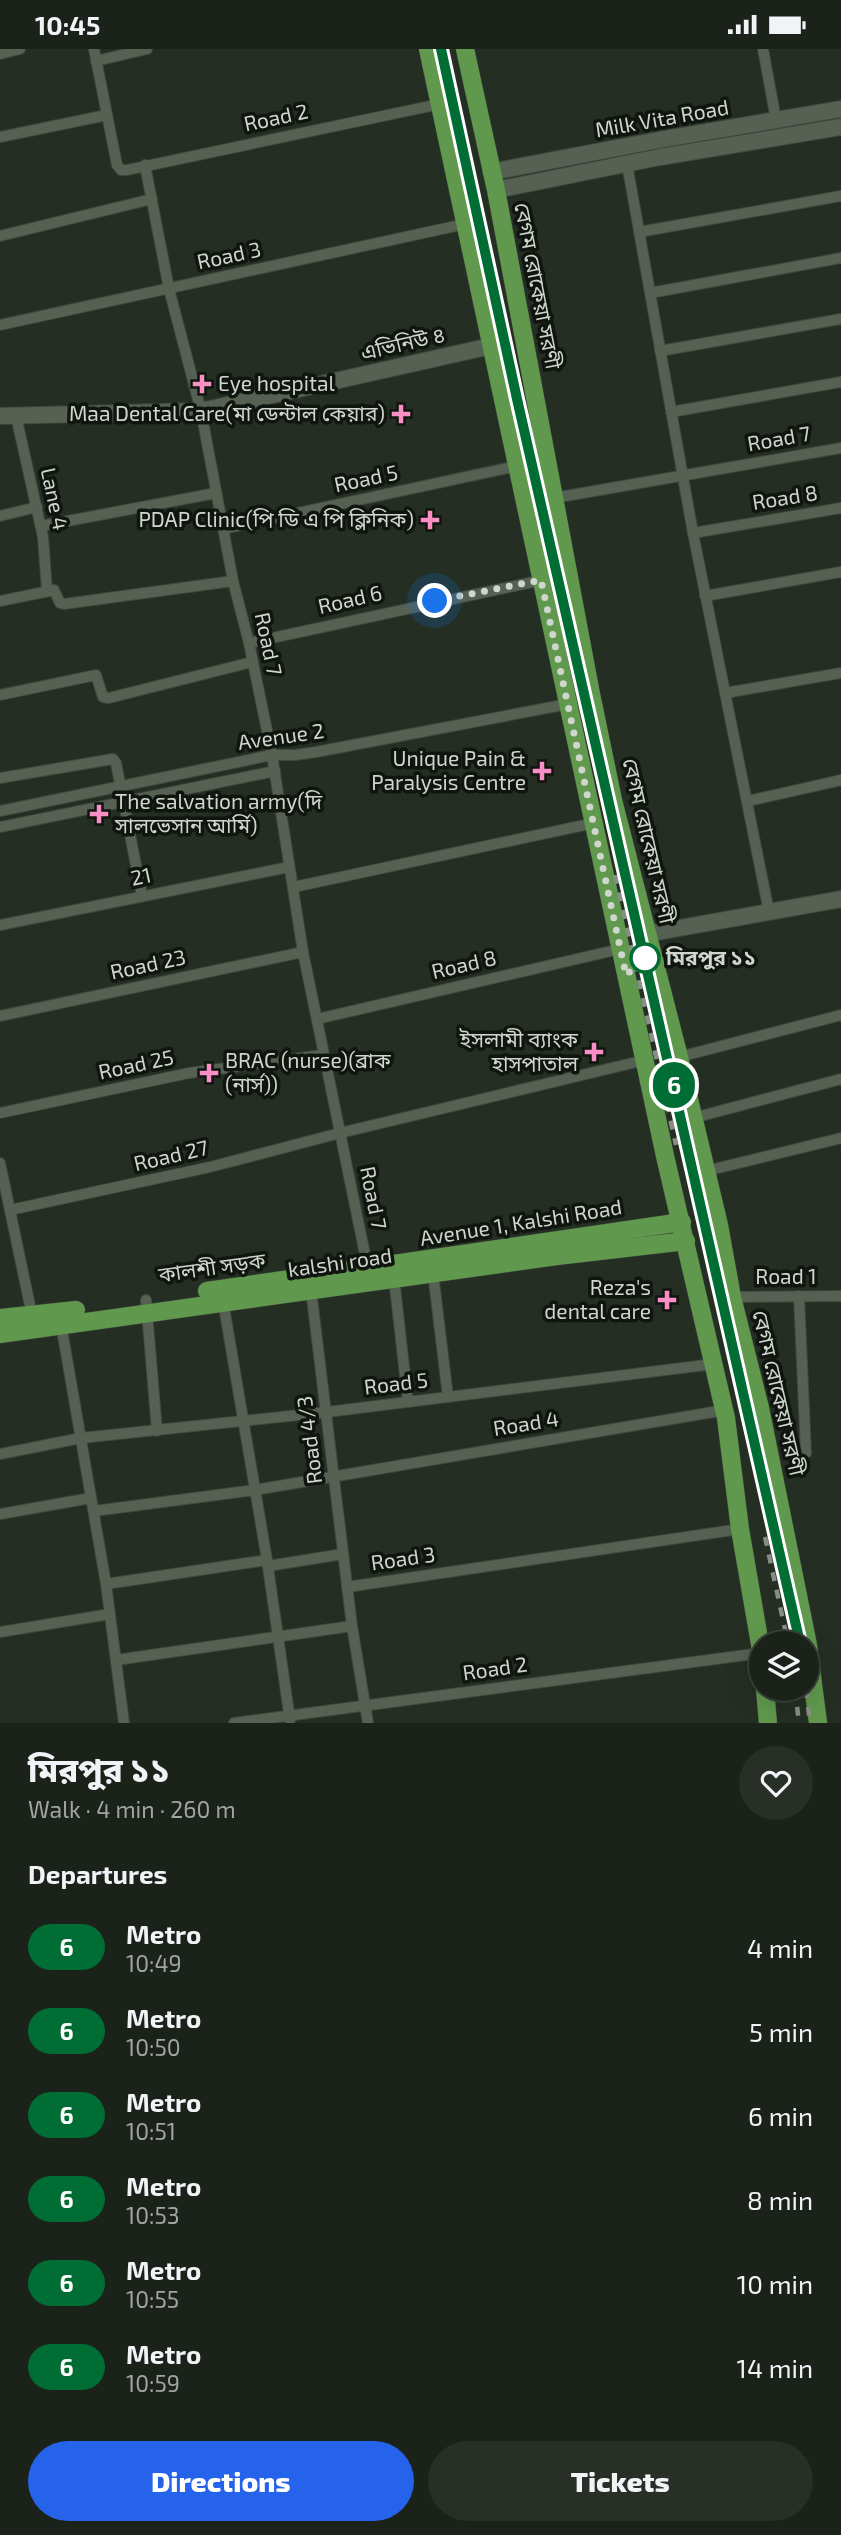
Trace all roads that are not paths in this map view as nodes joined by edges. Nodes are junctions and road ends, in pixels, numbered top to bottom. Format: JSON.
{"nodes":[{"id":1,"x":20,"y":49,"type":"edge"},
{"id":2,"x":147,"y":49,"type":"edge"},
{"id":3,"x":428,"y":49,"type":"edge"},
{"id":4,"x":465,"y":49,"type":"edge"},
{"id":5,"x":763,"y":49,"type":"edge"},
{"id":6,"x":0,"y":54,"type":"edge"},
{"id":7,"x":94,"y":55,"type":"edge"},
{"id":8,"x":440,"y":104,"type":"junction"},
{"id":9,"x":841,"y":109,"type":"edge"},
{"id":10,"x":107,"y":115,"type":"junction"},
{"id":11,"x":776,"y":120,"type":"junction"},
{"id":12,"x":841,"y":127,"type":"edge"},
{"id":13,"x":0,"y":137,"type":"edge"},
{"id":14,"x":626,"y":164,"type":"junction"},
{"id":15,"x":145,"y":165,"type":"junction"},
{"id":16,"x":491,"y":172,"type":"junction"},
{"id":17,"x":496,"y":190,"type":"junction"},
{"id":18,"x":841,"y":196,"type":"edge"},
{"id":19,"x":152,"y":199,"type":"junction"},
{"id":20,"x":465,"y":224,"type":"junction"},
{"id":21,"x":639,"y":232,"type":"junction"},
{"id":22,"x":0,"y":236,"type":"edge"},
{"id":23,"x":841,"y":258,"type":"edge"},
{"id":24,"x":169,"y":289,"type":"junction"},
{"id":25,"x":650,"y":293,"type":"junction"},
{"id":26,"x":841,"y":319,"type":"edge"},
{"id":27,"x":0,"y":325,"type":"edge"},
{"id":28,"x":491,"y":346,"type":"junction"},
{"id":29,"x":660,"y":351,"type":"junction"},
{"id":30,"x":841,"y":382,"type":"edge"},
{"id":31,"x":201,"y":411,"type":"junction"},
{"id":32,"x":671,"y":412,"type":"junction"},
{"id":33,"x":8,"y":416,"type":"edge"},
{"id":34,"x":841,"y":448,"type":"edge"},
{"id":35,"x":517,"y":466,"type":"junction"},
{"id":36,"x":682,"y":474,"type":"junction"},
{"id":37,"x":216,"y":493,"type":"junction"},
{"id":38,"x":554,"y":498,"type":"junction"},
{"id":39,"x":37,"y":507,"type":"junction"},
{"id":40,"x":841,"y":508,"type":"edge"},
{"id":41,"x":0,"y":516,"type":"edge"},
{"id":42,"x":41,"y":526,"type":"junction"},
{"id":43,"x":223,"y":529,"type":"junction"},
{"id":44,"x":693,"y":533,"type":"junction"},
{"id":45,"x":841,"y":572,"type":"edge"},
{"id":46,"x":541,"y":580,"type":"junction"},
{"id":47,"x":233,"y":581,"type":"junction"},
{"id":48,"x":47,"y":591,"type":"junction"},
{"id":49,"x":705,"y":596,"type":"junction"},
{"id":50,"x":0,"y":601,"type":"edge"},
{"id":51,"x":249,"y":643,"type":"junction"},
{"id":52,"x":252,"y":662,"type":"junction"},
{"id":53,"x":841,"y":673,"type":"edge"},
{"id":54,"x":725,"y":693,"type":"junction"},
{"id":55,"x":0,"y":695,"type":"edge"},
{"id":56,"x":568,"y":704,"type":"junction"},
{"id":57,"x":272,"y":755,"type":"junction"},
{"id":58,"x":275,"y":771,"type":"junction"},
{"id":59,"x":0,"y":778,"type":"edge"},
{"id":60,"x":841,"y":780,"type":"edge"},
{"id":61,"x":121,"y":786,"type":"junction"},
{"id":62,"x":748,"y":801,"type":"junction"},
{"id":63,"x":124,"y":802,"type":"junction"},
{"id":64,"x":0,"y":811,"type":"edge"},
{"id":65,"x":594,"y":823,"type":"junction"},
{"id":66,"x":0,"y":827,"type":"edge"},
{"id":67,"x":289,"y":867,"type":"junction"},
{"id":68,"x":294,"y":887,"type":"junction"},
{"id":69,"x":142,"y":896,"type":"junction"},
{"id":70,"x":841,"y":899,"type":"edge"},
{"id":71,"x":769,"y":912,"type":"junction"},
{"id":72,"x":0,"y":925,"type":"edge"},
{"id":73,"x":646,"y":934,"type":"junction"},
{"id":74,"x":620,"y":949,"type":"junction"},
{"id":75,"x":303,"y":952,"type":"junction"},
{"id":76,"x":841,"y":1015,"type":"edge"},
{"id":77,"x":0,"y":1016,"type":"edge"},
{"id":78,"x":317,"y":1019,"type":"junction"},
{"id":79,"x":323,"y":1055,"type":"junction"},
{"id":80,"x":679,"y":1056,"type":"junction"},
{"id":81,"x":645,"y":1060,"type":"junction"},
{"id":82,"x":841,"y":1079,"type":"edge"},
{"id":83,"x":0,"y":1113,"type":"edge"},
{"id":84,"x":693,"y":1118,"type":"junction"},
{"id":85,"x":340,"y":1133,"type":"junction"},
{"id":86,"x":841,"y":1138,"type":"edge"},
{"id":87,"x":0,"y":1163,"type":"edge"},
{"id":88,"x":706,"y":1171,"type":"junction"},
{"id":89,"x":3,"y":1188,"type":"edge"},
{"id":90,"x":10,"y":1210,"type":"junction"},
{"id":91,"x":682,"y":1222,"type":"junction"},
{"id":92,"x":686,"y":1241,"type":"junction"},
{"id":93,"x":368,"y":1269,"type":"junction"},
{"id":94,"x":433,"y":1273,"type":"junction"},
{"id":95,"x":394,"y":1278,"type":"junction"},
{"id":96,"x":311,"y":1290,"type":"junction"},
{"id":97,"x":799,"y":1296,"type":"junction"},
{"id":98,"x":841,"y":1296,"type":"edge"},
{"id":99,"x":732,"y":1297,"type":"junction"},
{"id":100,"x":223,"y":1301,"type":"junction"},
{"id":101,"x":147,"y":1306,"type":"junction"},
{"id":102,"x":32,"y":1315,"type":"junction"},
{"id":103,"x":0,"y":1318,"type":"edge"},
{"id":104,"x":61,"y":1324,"type":"junction"},
{"id":105,"x":0,"y":1334,"type":"edge"},
{"id":106,"x":714,"y":1364,"type":"junction"},
{"id":107,"x":448,"y":1397,"type":"junction"},
{"id":108,"x":408,"y":1402,"type":"junction"},
{"id":109,"x":725,"y":1411,"type":"junction"},
{"id":110,"x":327,"y":1412,"type":"junction"},
{"id":111,"x":244,"y":1421,"type":"junction"},
{"id":112,"x":157,"y":1431,"type":"junction"},
{"id":113,"x":81,"y":1438,"type":"junction"},
{"id":114,"x":806,"y":1453,"type":"dead end"},
{"id":115,"x":0,"y":1454,"type":"edge"},
{"id":116,"x":334,"y":1475,"type":"junction"},
{"id":117,"x":256,"y":1490,"type":"junction"},
{"id":118,"x":91,"y":1498,"type":"junction"},
{"id":119,"x":93,"y":1511,"type":"junction"},
{"id":120,"x":0,"y":1514,"type":"edge"},
{"id":121,"x":740,"y":1529,"type":"junction"},
{"id":122,"x":343,"y":1554,"type":"junction"},
{"id":123,"x":268,"y":1563,"type":"junction"},
{"id":124,"x":106,"y":1584,"type":"junction"},
{"id":125,"x":347,"y":1587,"type":"junction"},
{"id":126,"x":110,"y":1614,"type":"junction"},
{"id":127,"x":352,"y":1626,"type":"junction"},
{"id":128,"x":758,"y":1631,"type":"edge"},
{"id":129,"x":804,"y":1631,"type":"edge"},
{"id":130,"x":0,"y":1632,"type":"edge"},
{"id":131,"x":279,"y":1638,"type":"junction"},
{"id":132,"x":749,"y":1653,"type":"edge"},
{"id":133,"x":116,"y":1660,"type":"junction"},
{"id":134,"x":766,"y":1701,"type":"edge"},
{"id":135,"x":815,"y":1701,"type":"edge"},
{"id":136,"x":365,"y":1705,"type":"junction"},
{"id":137,"x":290,"y":1720,"type":"edge"},
{"id":138,"x":124,"y":1723,"type":"edge"},
{"id":139,"x":234,"y":1723,"type":"edge"},
{"id":140,"x":368,"y":1723,"type":"edge"},
{"id":141,"x":768,"y":1723,"type":"edge"},
{"id":142,"x":818,"y":1723,"type":"edge"}],
"edges":[{"from":1,"to":6,"type":"street"},
{"from":2,"to":7,"type":"street"},
{"from":3,"to":8,"type":"main road"},
{"from":4,"to":16,"type":"main road","name":"বেগম রোকেয়া সরণী"},
{"from":5,"to":11,"type":"street"},
{"from":7,"to":10,"type":"street"},
{"from":8,"to":15,"type":"street","name":"Road 2"},
{"from":8,"to":20,"type":"main road"},
{"from":9,"to":11,"type":"street","name":"Milk Vita Road"},
{"from":10,"to":13,"type":"street"},
{"from":10,"to":15,"type":"street","name":"Road 2"},
{"from":11,"to":16,"type":"street","name":"Milk Vita Road"},
{"from":12,"to":14,"type":"street","name":"Milk Vita Road"},
{"from":14,"to":17,"type":"street","name":"Milk Vita Road"},
{"from":14,"to":21,"type":"street"},
{"from":15,"to":19,"type":"street"},
{"from":16,"to":17,"type":"main road","name":"বেগম রোকেয়া সরণী"},
{"from":17,"to":38,"type":"main road","name":"বেগম রোকেয়া সরণী"},
{"from":18,"to":21,"type":"street"},
{"from":19,"to":22,"type":"street"},
{"from":19,"to":24,"type":"street"},
{"from":20,"to":24,"type":"street","name":"Road 3"},
{"from":20,"to":28,"type":"main road"},
{"from":21,"to":25,"type":"street"},
{"from":23,"to":25,"type":"street"},
{"from":24,"to":27,"type":"street","name":"Road 3"},
{"from":24,"to":31,"type":"street"},
{"from":25,"to":29,"type":"street"},
{"from":26,"to":29,"type":"street"},
{"from":28,"to":31,"type":"street","name":"এভিনিউ ৪"},
{"from":28,"to":35,"type":"main road"},
{"from":29,"to":32,"type":"street"},
{"from":30,"to":32,"type":"street"},
{"from":31,"to":33,"type":"street","name":"এভিনিউ ৪"},
{"from":31,"to":37,"type":"street","name":"Road 7"},
{"from":32,"to":36,"type":"street"},
{"from":33,"to":39,"type":"street","name":"Lane 4"},
{"from":34,"to":36,"type":"street","name":"Road 7"},
{"from":35,"to":43,"type":"street","name":"Road 5"},
{"from":35,"to":46,"type":"main road"},
{"from":36,"to":38,"type":"street","name":"Road 7"},
{"from":36,"to":44,"type":"street"},
{"from":37,"to":42,"type":"street"},
{"from":37,"to":43,"type":"street","name":"Road 7"},
{"from":38,"to":73,"type":"main road","name":"বেগম রোকেয়া সরণী"},
{"from":39,"to":41,"type":"street"},
{"from":39,"to":42,"type":"street","name":"Lane 4"},
{"from":40,"to":44,"type":"street","name":"Road 8"},
{"from":42,"to":48,"type":"street","name":"Lane 4"},
{"from":43,"to":47,"type":"street","name":"Road 7"},
{"from":44,"to":49,"type":"street"},
{"from":45,"to":49,"type":"street"},
{"from":46,"to":51,"type":"street","name":"Road 6"},
{"from":46,"to":56,"type":"main road"},
{"from":47,"to":48,"type":"street"},
{"from":47,"to":51,"type":"street","name":"Road 7"},
{"from":48,"to":50,"type":"street"},
{"from":49,"to":54,"type":"street"},
{"from":51,"to":52,"type":"street","name":"Road 7"},
{"from":52,"to":55,"type":"street"},
{"from":52,"to":57,"type":"street","name":"Road 7"},
{"from":53,"to":54,"type":"street"},
{"from":54,"to":62,"type":"street"},
{"from":56,"to":57,"type":"street","name":"Avenue 2"},
{"from":56,"to":65,"type":"main road"},
{"from":57,"to":58,"type":"street","name":"Road 7"},
{"from":57,"to":61,"type":"street","name":"Avenue 2"},
{"from":58,"to":63,"type":"street","name":"Avenue 2"},
{"from":58,"to":67,"type":"street","name":"Road 7"},
{"from":59,"to":61,"type":"street"},
{"from":60,"to":62,"type":"street"},
{"from":61,"to":63,"type":"street"},
{"from":61,"to":64,"type":"street","name":"Avenue 2"},
{"from":62,"to":71,"type":"street"},
{"from":63,"to":66,"type":"street","name":"Avenue 2"},
{"from":63,"to":69,"type":"street"},
{"from":65,"to":68,"type":"street"},
{"from":65,"to":74,"type":"main road"},
{"from":67,"to":68,"type":"street","name":"Road 7"},
{"from":67,"to":69,"type":"street","name":"21"},
{"from":68,"to":75,"type":"street","name":"Road 7"},
{"from":69,"to":72,"type":"street","name":"21"},
{"from":70,"to":71,"type":"street"},
{"from":71,"to":73,"type":"street"},
{"from":73,"to":80,"type":"main road","name":"বেগম রোকেয়া সরণী"},
{"from":74,"to":78,"type":"street","name":"Road 8"},
{"from":74,"to":81,"type":"main road"},
{"from":75,"to":77,"type":"street","name":"Road 23"},
{"from":75,"to":78,"type":"street","name":"Road 7"},
{"from":76,"to":80,"type":"street"},
{"from":78,"to":79,"type":"street","name":"Road 7"},
{"from":79,"to":83,"type":"street","name":"Road 25"},
{"from":79,"to":85,"type":"street","name":"Road 7"},
{"from":80,"to":84,"type":"main road","name":"বেগম রোকেয়া সরণী"},
{"from":81,"to":85,"type":"street","name":"Road 27"},
{"from":81,"to":91,"type":"main road"},
{"from":82,"to":84,"type":"street"},
{"from":84,"to":88,"type":"main road","name":"বেগম রোকেয়া সরণী"},
{"from":85,"to":90,"type":"street","name":"Road 27"},
{"from":85,"to":93,"type":"street","name":"Road 7"},
{"from":86,"to":88,"type":"street"},
{"from":87,"to":89,"type":"street"},
{"from":88,"to":99,"type":"main road","name":"বেগম রোকেয়া সরণী"},
{"from":89,"to":90,"type":"street"},
{"from":90,"to":102,"type":"street"},
{"from":91,"to":92,"type":"main road"},
{"from":91,"to":93,"type":"main road","name":"Avenue 1, Kalshi Road"},
{"from":92,"to":94,"type":"main road","name":"kalshi road"},
{"from":92,"to":106,"type":"main road"},
{"from":93,"to":101,"type":"main road","name":"কালশী সড়ক"},
{"from":94,"to":95,"type":"main road","name":"kalshi road"},
{"from":94,"to":107,"type":"street"},
{"from":95,"to":96,"type":"main road","name":"kalshi road"},
{"from":95,"to":108,"type":"street"},
{"from":96,"to":100,"type":"main road","name":"kalshi road"},
{"from":96,"to":110,"type":"street","name":"Road 4/3"},
{"from":97,"to":98,"type":"street","name":"Road 1"},
{"from":97,"to":99,"type":"street","name":"Road 1"},
{"from":97,"to":114,"type":"street"},
{"from":99,"to":129,"type":"main road","name":"বেগম রোকেয়া সরণী"},
{"from":100,"to":101,"type":"main road","name":"kalshi road"},
{"from":100,"to":111,"type":"street"},
{"from":101,"to":102,"type":"main road"},
{"from":101,"to":104,"type":"main road","name":"kalshi road"},
{"from":101,"to":112,"type":"street"},
{"from":102,"to":103,"type":"main road"},
{"from":104,"to":105,"type":"main road","name":"kalshi road"},
{"from":104,"to":113,"type":"street"},
{"from":106,"to":107,"type":"street","name":"Road 5"},
{"from":106,"to":109,"type":"main road"},
{"from":107,"to":108,"type":"street","name":"Road 5"},
{"from":108,"to":110,"type":"street","name":"Road 5"},
{"from":109,"to":116,"type":"street","name":"Road 4"},
{"from":109,"to":121,"type":"main road"},
{"from":110,"to":111,"type":"street","name":"Road 5"},
{"from":110,"to":116,"type":"street","name":"Road 4/3"},
{"from":111,"to":112,"type":"street","name":"Road 5"},
{"from":111,"to":117,"type":"street"},
{"from":112,"to":113,"type":"street","name":"Road 5"},
{"from":113,"to":115,"type":"street"},
{"from":113,"to":118,"type":"street"},
{"from":116,"to":117,"type":"street","name":"Road 4"},
{"from":116,"to":122,"type":"street","name":"Road 4/3"},
{"from":117,"to":119,"type":"street","name":"Road 4"},
{"from":117,"to":123,"type":"street"},
{"from":118,"to":119,"type":"street"},
{"from":118,"to":120,"type":"street"},
{"from":119,"to":124,"type":"street"},
{"from":121,"to":125,"type":"street","name":"Road 3"},
{"from":121,"to":128,"type":"main road"},
{"from":122,"to":123,"type":"street"},
{"from":122,"to":125,"type":"street","name":"Road 4/3"},
{"from":123,"to":124,"type":"street"},
{"from":123,"to":131,"type":"street"},
{"from":124,"to":126,"type":"street"},
{"from":125,"to":127,"type":"street","name":"Road 3"},
{"from":126,"to":130,"type":"street"},
{"from":126,"to":133,"type":"street"},
{"from":127,"to":131,"type":"street"},
{"from":127,"to":136,"type":"street","name":"Road 3"},
{"from":131,"to":133,"type":"street"},
{"from":131,"to":137,"type":"street"},
{"from":132,"to":136,"type":"street","name":"Road 2"},
{"from":133,"to":138,"type":"street"},
{"from":134,"to":141,"type":"main road"},
{"from":135,"to":142,"type":"main road","name":"বেগম রোকেয়া সরণী"},
{"from":136,"to":137,"type":"street","name":"Road 2"},
{"from":136,"to":140,"type":"street","name":"Road 3"},
{"from":137,"to":139,"type":"street","name":"Road 2"}]}
